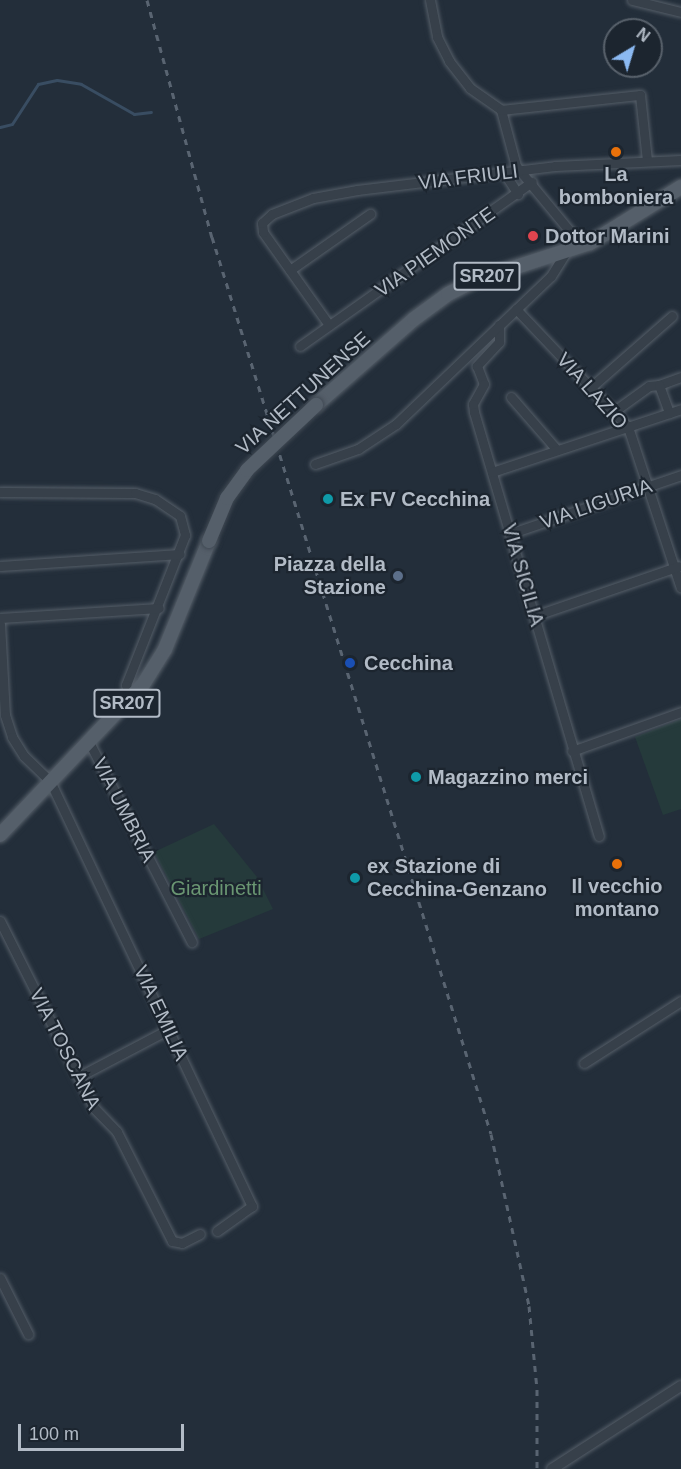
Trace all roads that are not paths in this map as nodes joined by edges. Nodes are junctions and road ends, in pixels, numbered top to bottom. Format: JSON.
{"nodes":[{"id":1,"x":430,"y":0,"type":"edge"},
{"id":2,"x":632,"y":0,"type":"edge"},
{"id":3,"x":681,"y":12,"type":"edge"},
{"id":4,"x":501,"y":110,"type":"junction"},
{"id":5,"x":647,"y":160,"type":"junction"},
{"id":6,"x":681,"y":160,"type":"edge"},
{"id":7,"x":521,"y":172,"type":"junction"},
{"id":8,"x":505,"y":174,"type":"junction"},
{"id":9,"x":532,"y":182,"type":"junction"},
{"id":10,"x":681,"y":187,"type":"edge"},
{"id":11,"x":518,"y":194,"type":"junction"},
{"id":12,"x":370,"y":214,"type":"dead end"},
{"id":13,"x":582,"y":246,"type":"junction"},
{"id":14,"x":566,"y":252,"type":"junction"},
{"id":15,"x":290,"y":270,"type":"junction"},
{"id":16,"x":516,"y":309,"type":"junction"},
{"id":17,"x":672,"y":316,"type":"dead end"},
{"id":18,"x":329,"y":325,"type":"junction"},
{"id":19,"x":499,"y":325,"type":"junction"},
{"id":20,"x":300,"y":346,"type":"dead end"},
{"id":21,"x":681,"y":377,"type":"edge"},
{"id":22,"x":658,"y":385,"type":"junction"},
{"id":23,"x":590,"y":388,"type":"junction"},
{"id":24,"x":511,"y":397,"type":"dead end"},
{"id":25,"x":681,"y":409,"type":"edge"},
{"id":26,"x":613,"y":412,"type":"junction"},
{"id":27,"x":669,"y":413,"type":"junction"},
{"id":28,"x":628,"y":427,"type":"junction"},
{"id":29,"x":557,"y":450,"type":"junction"},
{"id":30,"x":315,"y":464,"type":"dead end"},
{"id":31,"x":492,"y":472,"type":"junction"},
{"id":32,"x":681,"y":475,"type":"edge"},
{"id":33,"x":649,"y":486,"type":"junction"},
{"id":34,"x":0,"y":492,"type":"edge"},
{"id":35,"x":512,"y":533,"type":"junction"},
{"id":36,"x":180,"y":554,"type":"junction"},
{"id":37,"x":0,"y":566,"type":"edge"},
{"id":38,"x":678,"y":566,"type":"edge"},
{"id":39,"x":681,"y":588,"type":"edge"},
{"id":40,"x":159,"y":608,"type":"junction"},
{"id":41,"x":534,"y":616,"type":"junction"},
{"id":42,"x":0,"y":618,"type":"edge"},
{"id":43,"x":0,"y":624,"type":"edge"},
{"id":44,"x":131,"y":699,"type":"junction"},
{"id":45,"x":681,"y":712,"type":"edge"},
{"id":46,"x":3,"y":715,"type":"edge"},
{"id":47,"x":89,"y":742,"type":"junction"},
{"id":48,"x":572,"y":751,"type":"junction"},
{"id":49,"x":50,"y":781,"type":"junction"},
{"id":50,"x":0,"y":835,"type":"edge"},
{"id":51,"x":599,"y":836,"type":"dead end"},
{"id":52,"x":0,"y":921,"type":"edge"},
{"id":53,"x":192,"y":942,"type":"dead end"},
{"id":54,"x":681,"y":1001,"type":"edge"},
{"id":55,"x":169,"y":1029,"type":"junction"},
{"id":56,"x":584,"y":1064,"type":"dead end"},
{"id":57,"x":78,"y":1077,"type":"junction"},
{"id":58,"x":217,"y":1231,"type":"dead end"},
{"id":59,"x":200,"y":1234,"type":"dead end"},
{"id":60,"x":0,"y":1278,"type":"edge"},
{"id":61,"x":28,"y":1334,"type":"dead end"},
{"id":62,"x":681,"y":1386,"type":"edge"},
{"id":63,"x":555,"y":1468,"type":"edge"}],
"edges":[{"from":1,"to":4,"type":"street"},
{"from":2,"to":3,"type":"street"},
{"from":4,"to":5,"type":"street"},
{"from":4,"to":7,"type":"street"},
{"from":5,"to":6,"type":"street","name":"VIA FRIULI"},
{"from":5,"to":7,"type":"street","name":"VIA FRIULI"},
{"from":7,"to":8,"type":"street","name":"VIA FRIULI"},
{"from":7,"to":9,"type":"street"},
{"from":8,"to":11,"type":"street"},
{"from":8,"to":15,"type":"street","name":"VIA FRIULI"},
{"from":9,"to":11,"type":"street","name":"VIA PIEMONTE"},
{"from":9,"to":13,"type":"street"},
{"from":10,"to":13,"type":"main road","name":"VIA NETTUNENSE","number":"SR207"},
{"from":11,"to":18,"type":"street","name":"VIA PIEMONTE"},
{"from":12,"to":15,"type":"street"},
{"from":13,"to":14,"type":"main road","name":"VIA NETTUNENSE","number":"SR207"},
{"from":14,"to":16,"type":"street"},
{"from":14,"to":44,"type":"main road","name":"VIA NETTUNENSE","number":"SR207","bridge":true},
{"from":15,"to":18,"type":"street"},
{"from":16,"to":19,"type":"street"},
{"from":16,"to":23,"type":"street","name":"VIA LAZIO"},
{"from":17,"to":23,"type":"street"},
{"from":18,"to":20,"type":"street","name":"VIA PIEMONTE"},
{"from":19,"to":30,"type":"street"},
{"from":19,"to":31,"type":"street","name":"VIA SICILIA"},
{"from":21,"to":22,"type":"street"},
{"from":22,"to":26,"type":"street"},
{"from":22,"to":27,"type":"street"},
{"from":23,"to":26,"type":"street","name":"VIA LAZIO"},
{"from":24,"to":29,"type":"street"},
{"from":25,"to":27,"type":"street"},
{"from":26,"to":28,"type":"street","name":"VIA LAZIO"},
{"from":27,"to":28,"type":"street"},
{"from":28,"to":29,"type":"street"},
{"from":28,"to":33,"type":"street","name":"VIA LAZIO"},
{"from":29,"to":31,"type":"street"},
{"from":31,"to":35,"type":"street","name":"VIA SICILIA"},
{"from":32,"to":33,"type":"street","name":"VIA LIGURIA"},
{"from":33,"to":35,"type":"street","name":"VIA LIGURIA"},
{"from":33,"to":38,"type":"street","name":"VIA LAZIO"},
{"from":34,"to":36,"type":"street"},
{"from":35,"to":41,"type":"street","name":"VIA SICILIA"},
{"from":36,"to":37,"type":"street"},
{"from":36,"to":40,"type":"street"},
{"from":38,"to":39,"type":"street","name":"VIA LAZIO"},
{"from":38,"to":41,"type":"street"},
{"from":40,"to":42,"type":"street"},
{"from":40,"to":44,"type":"street"},
{"from":41,"to":48,"type":"street","name":"VIA SICILIA"},
{"from":43,"to":46,"type":"street"},
{"from":44,"to":47,"type":"main road","name":"VIA NETTUNENSE","number":"SR207"},
{"from":45,"to":48,"type":"street"},
{"from":46,"to":49,"type":"street"},
{"from":47,"to":49,"type":"main road","name":"VIA NETTUNENSE","number":"SR207"},
{"from":47,"to":53,"type":"street","name":"VIA UMBRIA"},
{"from":48,"to":51,"type":"street","name":"VIA SICILIA"},
{"from":49,"to":50,"type":"main road","name":"VIA NETTUNENSE","number":"SR207"},
{"from":49,"to":55,"type":"street","name":"VIA EMILIA"},
{"from":52,"to":57,"type":"street","name":"VIA TOSCANA"},
{"from":54,"to":56,"type":"street"},
{"from":55,"to":57,"type":"street"},
{"from":55,"to":58,"type":"street","name":"VIA EMILIA"},
{"from":57,"to":59,"type":"street","name":"VIA TOSCANA"},
{"from":60,"to":61,"type":"street"},
{"from":62,"to":63,"type":"street"}]}
